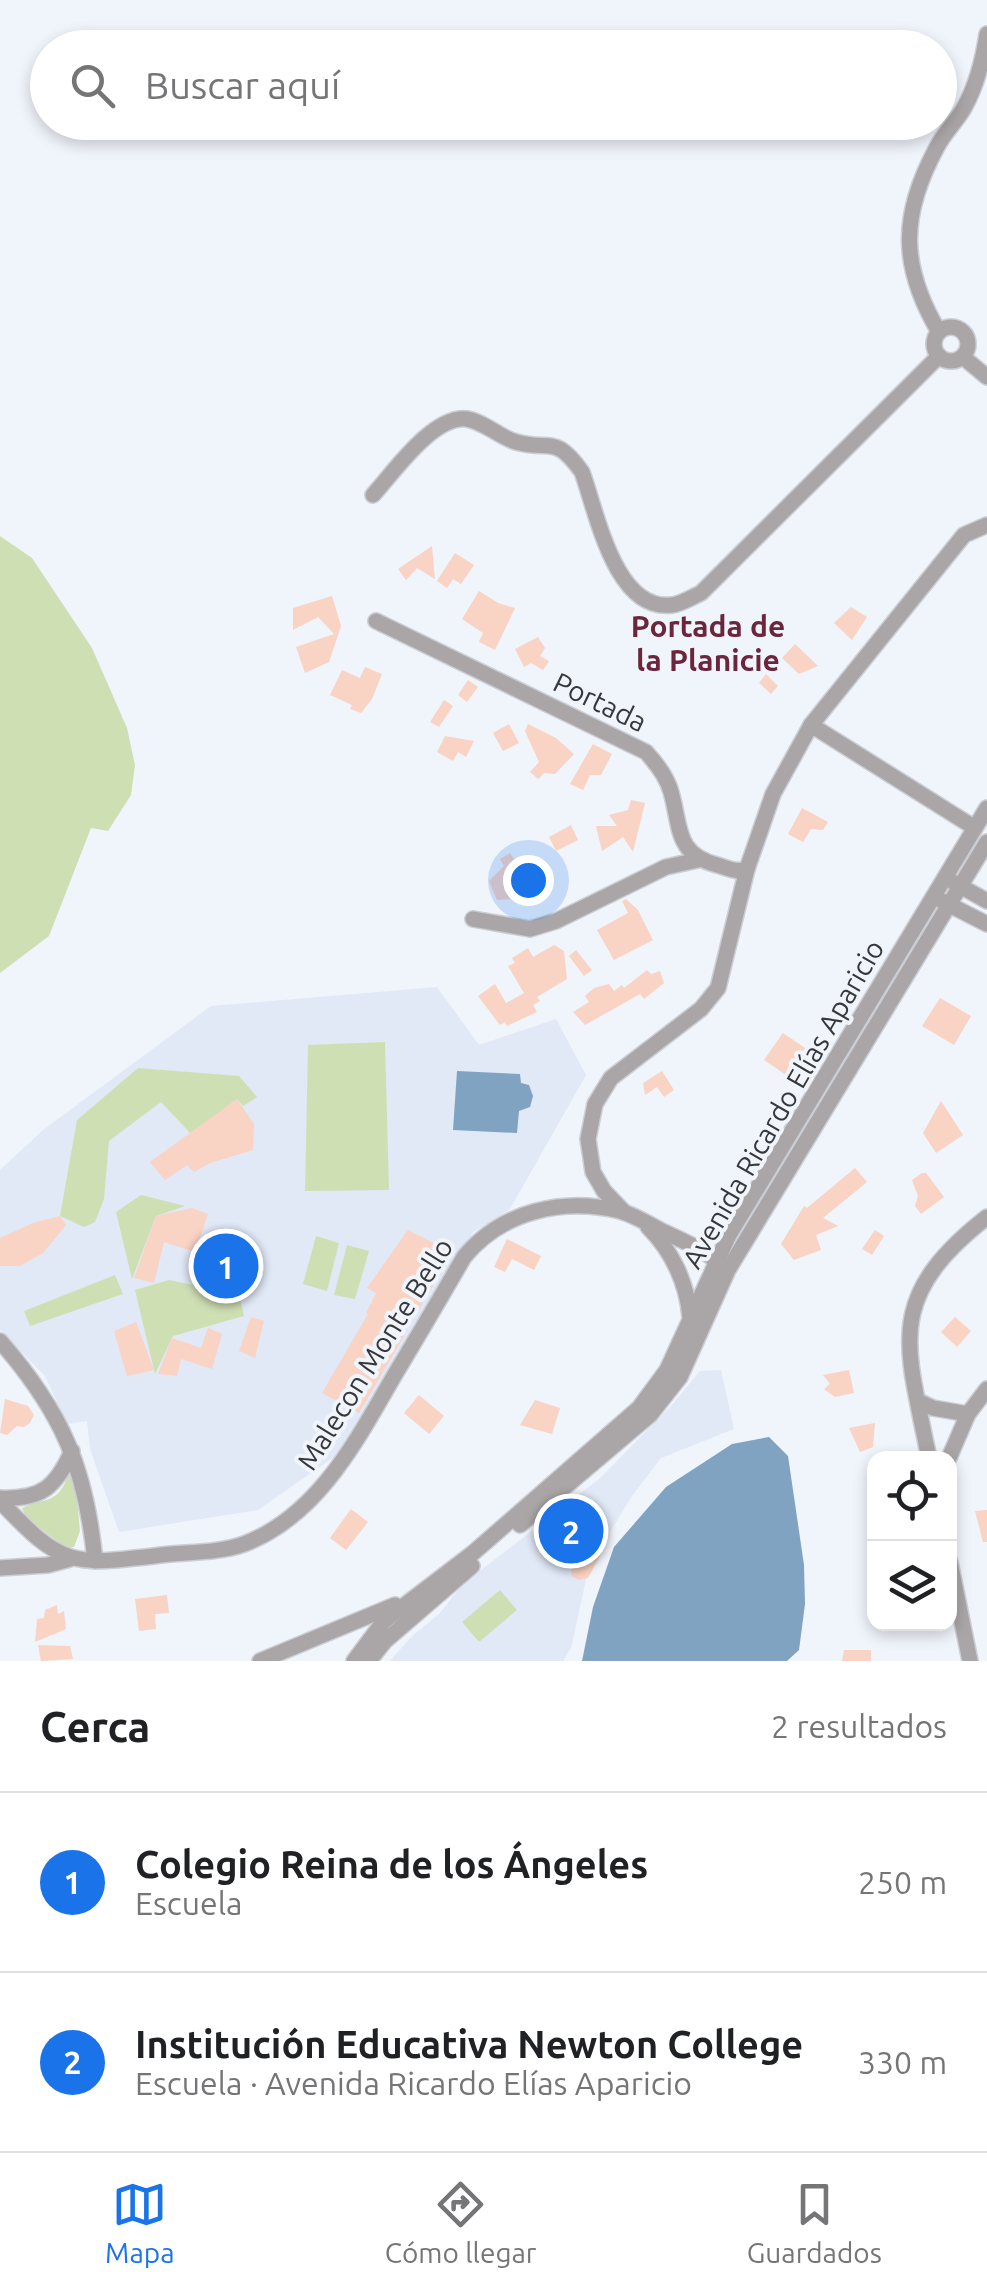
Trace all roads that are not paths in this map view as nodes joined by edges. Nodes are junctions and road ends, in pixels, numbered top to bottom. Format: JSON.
{"nodes":[{"id":1,"x":987,"y":34,"type":"edge"},
{"id":2,"x":957,"y":118,"type":"edge"},
{"id":3,"x":941,"y":140,"type":"edge"},
{"id":4,"x":939,"y":332,"type":"junction"},
{"id":5,"x":939,"y":356,"type":"junction"},
{"id":6,"x":963,"y":357,"type":"junction"},
{"id":7,"x":987,"y":377,"type":"edge"},
{"id":8,"x":374,"y":495,"type":"dead end"},
{"id":9,"x":987,"y":525,"type":"edge"},
{"id":10,"x":376,"y":621,"type":"dead end"},
{"id":11,"x":811,"y":725,"type":"junction"},
{"id":12,"x":987,"y":808,"type":"edge"},
{"id":13,"x":975,"y":828,"type":"junction"},
{"id":14,"x":680,"y":838,"type":"junction"},
{"id":15,"x":987,"y":842,"type":"edge"},
{"id":16,"x":698,"y":860,"type":"junction"},
{"id":17,"x":666,"y":867,"type":"junction"},
{"id":18,"x":747,"y":869,"type":"junction"},
{"id":19,"x":945,"y":878,"type":"junction"},
{"id":20,"x":960,"y":886,"type":"junction"},
{"id":21,"x":934,"y":896,"type":"junction"},
{"id":22,"x":987,"y":901,"type":"edge"},
{"id":23,"x":950,"y":905,"type":"junction"},
{"id":24,"x":473,"y":919,"type":"dead end"},
{"id":25,"x":987,"y":924,"type":"edge"},
{"id":26,"x":754,"y":1210,"type":"junction"},
{"id":27,"x":624,"y":1212,"type":"junction"},
{"id":28,"x":987,"y":1217,"type":"edge"},
{"id":29,"x":641,"y":1220,"type":"junction"},
{"id":30,"x":729,"y":1236,"type":"junction"},
{"id":31,"x":700,"y":1248,"type":"junction"},
{"id":32,"x":679,"y":1274,"type":"junction"},
{"id":33,"x":718,"y":1274,"type":"junction"},
{"id":34,"x":690,"y":1320,"type":"junction"},
{"id":35,"x":0,"y":1341,"type":"edge"},
{"id":36,"x":987,"y":1389,"type":"edge"},
{"id":37,"x":918,"y":1401,"type":"junction"},
{"id":38,"x":968,"y":1414,"type":"junction"},
{"id":39,"x":72,"y":1451,"type":"junction"},
{"id":40,"x":927,"y":1451,"type":"edge"},
{"id":41,"x":953,"y":1451,"type":"edge"},
{"id":42,"x":0,"y":1499,"type":"edge"},
{"id":43,"x":70,"y":1559,"type":"junction"},
{"id":44,"x":95,"y":1561,"type":"junction"},
{"id":45,"x":0,"y":1568,"type":"edge"},
{"id":46,"x":450,"y":1584,"type":"junction"},
{"id":47,"x":419,"y":1595,"type":"junction"},
{"id":48,"x":957,"y":1597,"type":"edge"},
{"id":49,"x":340,"y":1628,"type":"junction"},
{"id":50,"x":360,"y":1659,"type":"edge"},
{"id":51,"x":260,"y":1661,"type":"edge"},
{"id":52,"x":970,"y":1661,"type":"edge"}],
"edges":[{"from":1,"to":2,"type":"street"},
{"from":3,"to":4,"type":"street"},
{"from":4,"to":5,"type":"street"},
{"from":4,"to":6,"type":"street"},
{"from":5,"to":6,"type":"street"},
{"from":5,"to":8,"type":"street"},
{"from":6,"to":7,"type":"street"},
{"from":9,"to":11,"type":"street"},
{"from":10,"to":14,"type":"street","name":"Portada"},
{"from":11,"to":13,"type":"street"},
{"from":11,"to":18,"type":"street"},
{"from":12,"to":13,"type":"street","name":"Avenida Ricardo Elías Aparicio"},
{"from":13,"to":19,"type":"street","name":"Avenida Ricardo Elías Aparicio"},
{"from":14,"to":16,"type":"street","name":"Portada"},
{"from":14,"to":17,"type":"street"},
{"from":15,"to":20,"type":"street","name":"Avenida Ricardo Elías Aparicio"},
{"from":16,"to":17,"type":"street"},
{"from":16,"to":18,"type":"street"},
{"from":17,"to":24,"type":"street"},
{"from":18,"to":27,"type":"street"},
{"from":19,"to":20,"type":"street"},
{"from":19,"to":21,"type":"street","name":"Avenida Ricardo Elías Aparicio"},
{"from":20,"to":22,"type":"street"},
{"from":20,"to":23,"type":"street","name":"Avenida Ricardo Elías Aparicio"},
{"from":21,"to":23,"type":"street"},
{"from":21,"to":26,"type":"street","name":"Avenida Ricardo Elías Aparicio"},
{"from":23,"to":25,"type":"street"},
{"from":23,"to":26,"type":"street","name":"Avenida Ricardo Elías Aparicio"},
{"from":26,"to":30,"type":"street","name":"Avenida Ricardo Elías Aparicio"},
{"from":26,"to":33,"type":"street","name":"Avenida Ricardo Elías Aparicio"},
{"from":27,"to":29,"type":"street","name":"Malecon Monte Bello"},
{"from":27,"to":44,"type":"street","name":"Malecon Monte Bello"},
{"from":28,"to":37,"type":"street"},
{"from":29,"to":31,"type":"street","name":"Malecon Monte Bello"},
{"from":29,"to":32,"type":"street","name":"Malecon Monte Bello"},
{"from":30,"to":31,"type":"street"},
{"from":30,"to":33,"type":"street","name":"Avenida Ricardo Elías Aparicio"},
{"from":31,"to":33,"type":"street","name":"Malecon Monte Bello"},
{"from":32,"to":33,"type":"street"},
{"from":32,"to":34,"type":"street","name":"Malecon Monte Bello"},
{"from":33,"to":34,"type":"street","name":"Avenida Ricardo Elías Aparicio"},
{"from":33,"to":46,"type":"street","name":"Avenida Ricardo Elías Aparicio"},
{"from":34,"to":47,"type":"street","name":"Avenida Ricardo Elías Aparicio"},
{"from":35,"to":39,"type":"street"},
{"from":36,"to":38,"type":"street"},
{"from":37,"to":38,"type":"street"},
{"from":37,"to":40,"type":"street"},
{"from":38,"to":41,"type":"street"},
{"from":39,"to":42,"type":"street"},
{"from":39,"to":44,"type":"street"},
{"from":42,"to":43,"type":"street"},
{"from":43,"to":44,"type":"street","name":"Malecon Monte Bello"},
{"from":43,"to":45,"type":"street","name":"Malecon Monte Bello"},
{"from":46,"to":47,"type":"street"},
{"from":46,"to":50,"type":"street","name":"Avenida Ricardo Elías Aparicio"},
{"from":47,"to":49,"type":"street"},
{"from":47,"to":50,"type":"street","name":"Avenida Ricardo Elías Aparicio"},
{"from":48,"to":52,"type":"street"},
{"from":49,"to":50,"type":"street"},
{"from":49,"to":51,"type":"street"}]}
